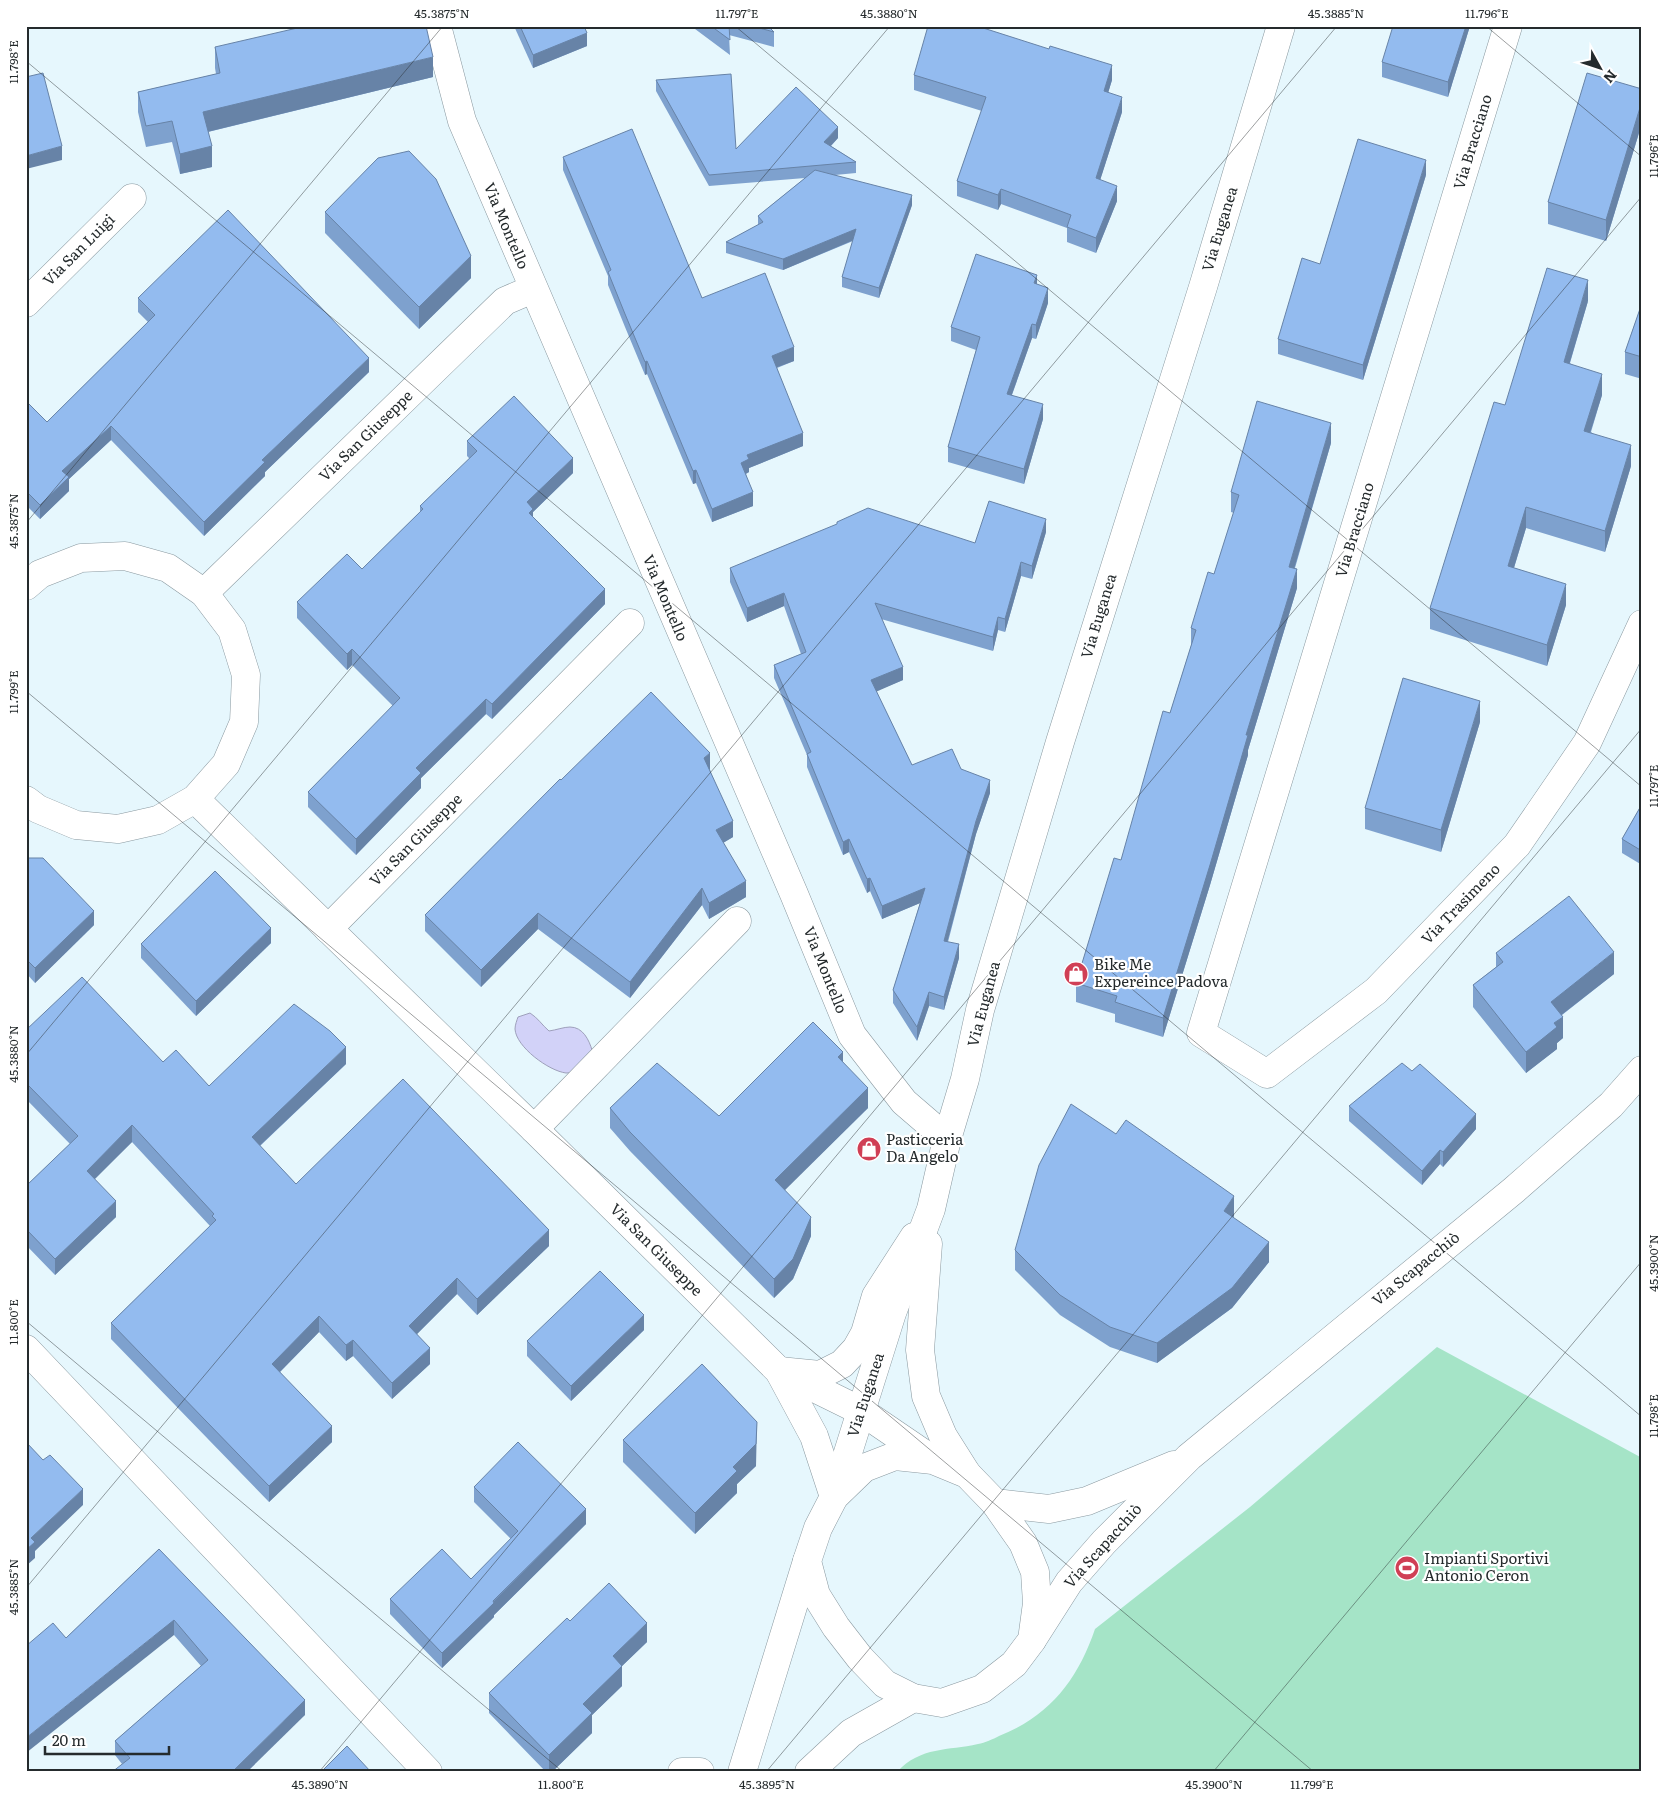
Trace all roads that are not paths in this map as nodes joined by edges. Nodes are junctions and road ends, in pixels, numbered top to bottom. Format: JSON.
{"nodes":[{"id":1,"x":437,"y":26,"type":"edge"},
{"id":2,"x":1281,"y":26,"type":"edge"},
{"id":3,"x":1508,"y":26,"type":"edge"},
{"id":4,"x":132,"y":198,"type":"dead end"},
{"id":5,"x":533,"y":289,"type":"junction"},
{"id":6,"x":26,"y":303,"type":"edge"},
{"id":7,"x":26,"y":586,"type":"edge"},
{"id":8,"x":204,"y":593,"type":"junction"},
{"id":9,"x":630,"y":623,"type":"dead end"},
{"id":10,"x":1642,"y":624,"type":"edge"},
{"id":11,"x":195,"y":799,"type":"junction"},
{"id":12,"x":26,"y":800,"type":"edge"},
{"id":13,"x":737,"y":921,"type":"dead end"},
{"id":14,"x":328,"y":928,"type":"junction"},
{"id":15,"x":1201,"y":1033,"type":"joint"},
{"id":16,"x":1642,"y":1070,"type":"edge"},
{"id":17,"x":534,"y":1129,"type":"junction"},
{"id":18,"x":947,"y":1139,"type":"junction"},
{"id":19,"x":931,"y":1209,"type":"junction"},
{"id":20,"x":26,"y":1349,"type":"edge"},
{"id":21,"x":779,"y":1371,"type":"junction"},
{"id":22,"x":861,"y":1411,"type":"junction"},
{"id":23,"x":933,"y":1460,"type":"junction"},
{"id":24,"x":1185,"y":1461,"type":"junction"},
{"id":25,"x":967,"y":1474,"type":"junction"},
{"id":26,"x":834,"y":1498,"type":"junction"},
{"id":27,"x":995,"y":1503,"type":"junction"},
{"id":28,"x":807,"y":1561,"type":"junction"},
{"id":29,"x":1032,"y":1640,"type":"junction"},
{"id":30,"x":913,"y":1698,"type":"junction"},
{"id":31,"x":428,"y":1772,"type":"edge"},
{"id":32,"x":682,"y":1772,"type":"edge"},
{"id":33,"x":700,"y":1772,"type":"edge"},
{"id":34,"x":742,"y":1772,"type":"edge"},
{"id":35,"x":809,"y":1772,"type":"edge"}],
"edges":[{"from":1,"to":5,"type":"street","name":"Via Montello"},
{"from":2,"to":18,"type":"street","name":"Via Euganea"},
{"from":3,"to":15,"type":"street","name":"Via Bracciano"},
{"from":4,"to":6,"type":"street","name":"Via San Luigi"},
{"from":5,"to":8,"type":"street","name":"Via San Giuseppe"},
{"from":5,"to":18,"type":"street","name":"Via Montello"},
{"from":7,"to":8,"type":"street"},
{"from":8,"to":11,"type":"street"},
{"from":9,"to":14,"type":"street","name":"Via San Giuseppe"},
{"from":10,"to":15,"type":"street","name":"Via Trasimeno"},
{"from":11,"to":12,"type":"street"},
{"from":11,"to":14,"type":"street","name":"Via San Giuseppe"},
{"from":13,"to":17,"type":"street"},
{"from":14,"to":17,"type":"street","name":"Via San Giuseppe"},
{"from":16,"to":24,"type":"street","name":"Via Scapacchiò"},
{"from":17,"to":21,"type":"street","name":"Via San Giuseppe"},
{"from":18,"to":19,"type":"street","name":"Via Euganea"},
{"from":19,"to":21,"type":"street"},
{"from":19,"to":22,"type":"street","name":"Via Euganea"},
{"from":19,"to":25,"type":"street","name":"Via Euganea"},
{"from":20,"to":31,"type":"street"},
{"from":21,"to":22,"type":"street","name":"Via San Giuseppe"},
{"from":21,"to":26,"type":"street","name":"Via San Giuseppe"},
{"from":22,"to":23,"type":"street","name":"Via San Giuseppe"},
{"from":22,"to":26,"type":"street","name":"Via Euganea"},
{"from":23,"to":25,"type":"street","name":"Via Euganea"},
{"from":23,"to":26,"type":"street","name":"Via Euganea"},
{"from":24,"to":27,"type":"street","name":"Via Scapacchiò"},
{"from":24,"to":29,"type":"street","name":"Via Scapacchiò"},
{"from":25,"to":27,"type":"street","name":"Via Euganea"},
{"from":26,"to":28,"type":"street","name":"Via Euganea"},
{"from":27,"to":29,"type":"street","name":"Via Euganea"},
{"from":28,"to":30,"type":"street","name":"Via Euganea"},
{"from":28,"to":34,"type":"street","name":"Via Euganea"},
{"from":29,"to":30,"type":"street","name":"Via Euganea"},
{"from":30,"to":35,"type":"street"},
{"from":32,"to":33,"type":"street"}]}
